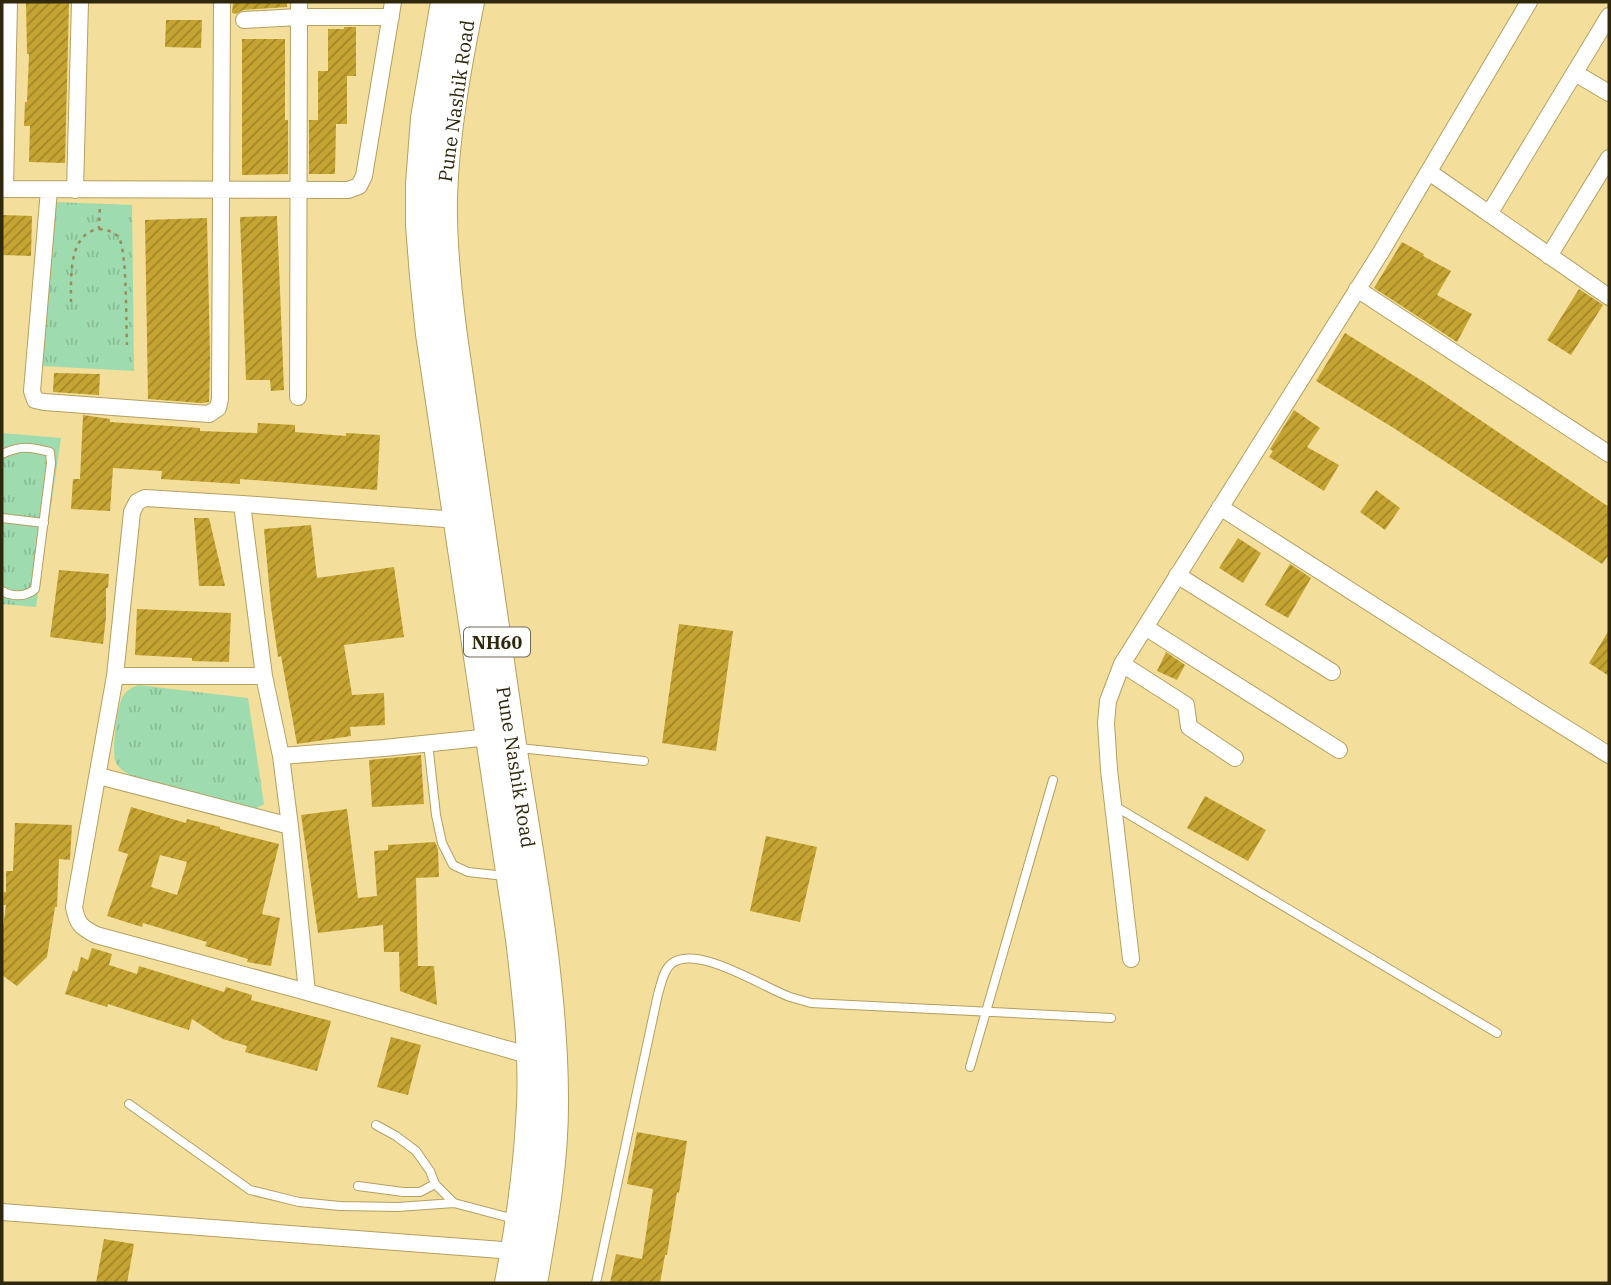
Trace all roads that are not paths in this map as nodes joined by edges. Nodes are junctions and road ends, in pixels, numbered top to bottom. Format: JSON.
{"nodes":[{"id":1,"x":9,"y":2,"type":"edge"},
{"id":2,"x":80,"y":2,"type":"edge"},
{"id":3,"x":222,"y":2,"type":"edge"},
{"id":4,"x":445,"y":2,"type":"edge"},
{"id":5,"x":470,"y":2,"type":"edge"},
{"id":6,"x":1529,"y":2,"type":"edge"},
{"id":7,"x":305,"y":9,"type":"edge"},
{"id":8,"x":392,"y":10,"type":"edge"},
{"id":9,"x":1609,"y":16,"type":"edge"},
{"id":10,"x":244,"y":20,"type":"dead end"},
{"id":11,"x":1575,"y":73,"type":"junction"},
{"id":12,"x":1609,"y":93,"type":"edge"},
{"id":13,"x":1609,"y":158,"type":"edge"},
{"id":14,"x":1429,"y":172,"type":"junction"},
{"id":15,"x":3,"y":189,"type":"edge"},
{"id":16,"x":221,"y":189,"type":"junction"},
{"id":17,"x":49,"y":190,"type":"junction"},
{"id":18,"x":75,"y":190,"type":"junction"},
{"id":19,"x":298,"y":190,"type":"junction"},
{"id":20,"x":1489,"y":214,"type":"junction"},
{"id":21,"x":1549,"y":256,"type":"junction"},
{"id":22,"x":1357,"y":289,"type":"junction"},
{"id":23,"x":1609,"y":297,"type":"edge"},
{"id":24,"x":298,"y":397,"type":"dead end"},
{"id":25,"x":1609,"y":451,"type":"edge"},
{"id":26,"x":2,"y":454,"type":"edge"},
{"id":27,"x":242,"y":504,"type":"junction"},
{"id":28,"x":1220,"y":507,"type":"junction"},
{"id":29,"x":2,"y":518,"type":"edge"},
{"id":30,"x":458,"y":520,"type":"junction"},
{"id":31,"x":44,"y":523,"type":"junction"},
{"id":32,"x":1177,"y":575,"type":"junction"},
{"id":33,"x":2,"y":591,"type":"edge"},
{"id":34,"x":1144,"y":627,"type":"junction"},
{"id":35,"x":1122,"y":663,"type":"junction"},
{"id":36,"x":1332,"y":672,"type":"dead end"},
{"id":37,"x":116,"y":676,"type":"junction"},
{"id":38,"x":264,"y":677,"type":"junction"},
{"id":39,"x":501,"y":742,"type":"junction"},
{"id":40,"x":428,"y":743,"type":"junction"},
{"id":41,"x":1339,"y":750,"type":"dead end"},
{"id":42,"x":1609,"y":755,"type":"edge"},
{"id":43,"x":281,"y":756,"type":"junction"},
{"id":44,"x":1235,"y":758,"type":"dead end"},
{"id":45,"x":644,"y":761,"type":"dead end"},
{"id":46,"x":99,"y":776,"type":"junction"},
{"id":47,"x":1053,"y":780,"type":"dead end"},
{"id":48,"x":1114,"y":805,"type":"junction"},
{"id":49,"x":290,"y":827,"type":"junction"},
{"id":50,"x":510,"y":877,"type":"junction"},
{"id":51,"x":1131,"y":958,"type":"dead end"},
{"id":52,"x":307,"y":992,"type":"junction"},
{"id":53,"x":985,"y":1012,"type":"junction"},
{"id":54,"x":1111,"y":1018,"type":"dead end"},
{"id":55,"x":1497,"y":1033,"type":"dead end"},
{"id":56,"x":531,"y":1056,"type":"junction"},
{"id":57,"x":970,"y":1067,"type":"dead end"},
{"id":58,"x":129,"y":1104,"type":"dead end"},
{"id":59,"x":376,"y":1125,"type":"dead end"},
{"id":60,"x":435,"y":1184,"type":"junction"},
{"id":61,"x":358,"y":1186,"type":"dead end"},
{"id":62,"x":454,"y":1203,"type":"junction"},
{"id":63,"x":2,"y":1212,"type":"edge"},
{"id":64,"x":520,"y":1221,"type":"junction"},
{"id":65,"x":515,"y":1251,"type":"junction"},
{"id":66,"x":509,"y":1283,"type":"edge"},
{"id":67,"x":533,"y":1283,"type":"edge"},
{"id":68,"x":596,"y":1283,"type":"edge"}],
"edges":[{"from":1,"to":15,"type":"street"},
{"from":2,"to":18,"type":"street"},
{"from":3,"to":16,"type":"street"},
{"from":4,"to":30,"type":"highway","name":"Pune Nashik Road","number":"NH60"},
{"from":5,"to":39,"type":"highway","name":"Pune Nashik Road","number":"NH60"},
{"from":6,"to":14,"type":"street"},
{"from":7,"to":8,"type":"street"},
{"from":7,"to":10,"type":"street"},
{"from":7,"to":19,"type":"street"},
{"from":8,"to":19,"type":"street"},
{"from":9,"to":11,"type":"street"},
{"from":11,"to":12,"type":"street"},
{"from":11,"to":20,"type":"street"},
{"from":13,"to":21,"type":"street"},
{"from":14,"to":20,"type":"street"},
{"from":14,"to":22,"type":"street"},
{"from":15,"to":17,"type":"street"},
{"from":16,"to":17,"type":"street"},
{"from":16,"to":18,"type":"street"},
{"from":16,"to":19,"type":"street"},
{"from":17,"to":18,"type":"street"},
{"from":19,"to":24,"type":"street"},
{"from":20,"to":21,"type":"street"},
{"from":21,"to":23,"type":"street"},
{"from":22,"to":25,"type":"street"},
{"from":22,"to":28,"type":"street"},
{"from":26,"to":31,"type":"lane"},
{"from":27,"to":30,"type":"street"},
{"from":27,"to":37,"type":"street"},
{"from":27,"to":38,"type":"street"},
{"from":28,"to":32,"type":"street"},
{"from":28,"to":42,"type":"street"},
{"from":29,"to":31,"type":"lane"},
{"from":30,"to":39,"type":"highway","name":"Pune Nashik Road","number":"NH60"},
{"from":31,"to":33,"type":"lane"},
{"from":32,"to":34,"type":"street"},
{"from":32,"to":36,"type":"street"},
{"from":34,"to":35,"type":"street"},
{"from":34,"to":41,"type":"street"},
{"from":35,"to":44,"type":"street"},
{"from":35,"to":48,"type":"street"},
{"from":37,"to":38,"type":"street"},
{"from":37,"to":46,"type":"street"},
{"from":38,"to":43,"type":"street"},
{"from":39,"to":40,"type":"street"},
{"from":39,"to":45,"type":"lane"},
{"from":39,"to":50,"type":"highway","name":"Pune Nashik Road","number":"NH60"},
{"from":39,"to":67,"type":"highway","name":"Pune Nashik Road","number":"NH60"},
{"from":40,"to":43,"type":"street"},
{"from":40,"to":50,"type":"lane"},
{"from":43,"to":49,"type":"street"},
{"from":46,"to":49,"type":"street"},
{"from":46,"to":52,"type":"street"},
{"from":47,"to":53,"type":"lane"},
{"from":48,"to":51,"type":"street"},
{"from":48,"to":55,"type":"lane"},
{"from":49,"to":52,"type":"street"},
{"from":50,"to":56,"type":"highway","name":"Pune Nashik Road","number":"NH60"},
{"from":52,"to":56,"type":"street"},
{"from":53,"to":54,"type":"lane"},
{"from":53,"to":57,"type":"lane"},
{"from":53,"to":68,"type":"lane"},
{"from":56,"to":64,"type":"highway","name":"Pune Nashik Road","number":"NH60"},
{"from":58,"to":62,"type":"lane"},
{"from":59,"to":60,"type":"lane"},
{"from":60,"to":61,"type":"lane"},
{"from":60,"to":62,"type":"lane"},
{"from":62,"to":64,"type":"lane"},
{"from":63,"to":65,"type":"street"},
{"from":64,"to":65,"type":"highway","name":"Pune Nashik Road","number":"NH60"},
{"from":65,"to":66,"type":"highway","name":"Pune Nashik Road","number":"NH60"}]}
